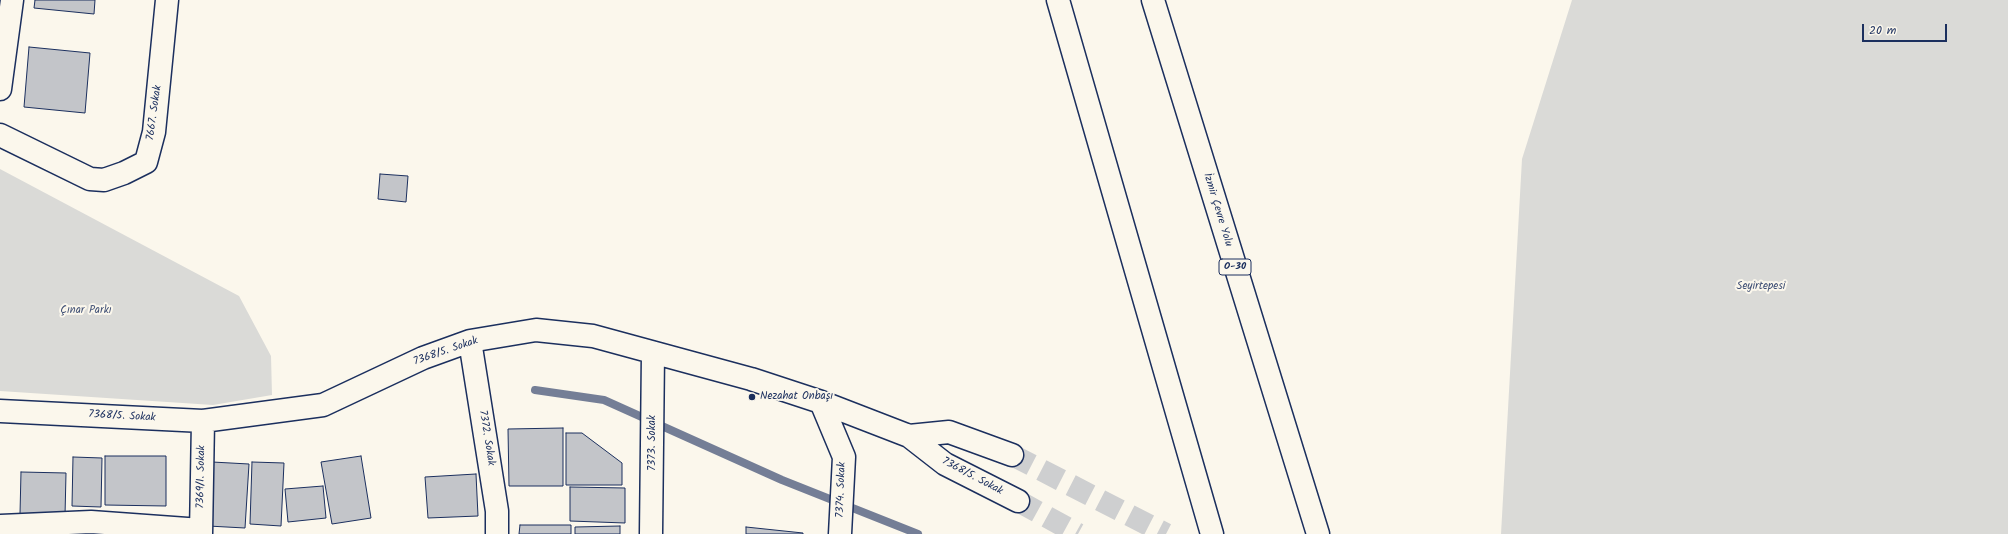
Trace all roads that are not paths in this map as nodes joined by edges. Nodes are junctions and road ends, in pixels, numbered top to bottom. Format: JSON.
{"nodes":[{"id":1,"x":12,"y":0,"type":"edge"},
{"id":2,"x":167,"y":0,"type":"edge"},
{"id":3,"x":1058,"y":0,"type":"edge"},
{"id":4,"x":1153,"y":0,"type":"edge"},
{"id":5,"x":0,"y":89,"type":"edge"},
{"id":6,"x":0,"y":135,"type":"edge"},
{"id":7,"x":470,"y":341,"type":"junction"},
{"id":8,"x":653,"y":353,"type":"junction"},
{"id":9,"x":821,"y":402,"type":"junction"},
{"id":10,"x":0,"y":411,"type":"edge"},
{"id":11,"x":203,"y":421,"type":"junction"},
{"id":12,"x":909,"y":436,"type":"junction"},
{"id":13,"x":1012,"y":455,"type":"tunnel mouth"},
{"id":14,"x":1018,"y":501,"type":"tunnel mouth"},
{"id":15,"x":0,"y":526,"type":"edge"},
{"id":16,"x":201,"y":532,"type":"edge"},
{"id":17,"x":496,"y":534,"type":"edge"},
{"id":18,"x":651,"y":534,"type":"edge"},
{"id":19,"x":840,"y":534,"type":"edge"},
{"id":20,"x":1212,"y":534,"type":"edge"},
{"id":21,"x":1318,"y":534,"type":"edge"}],
"edges":[{"from":1,"to":5,"type":"main road"},
{"from":2,"to":6,"type":"main road","name":"7667. Sokak"},
{"from":3,"to":20,"type":"main road"},
{"from":4,"to":21,"type":"main road","name":"İzmir Çevre Yolu","number":"O-30"},
{"from":7,"to":8,"type":"main road","name":"7368/5. Sokak"},
{"from":7,"to":11,"type":"main road","name":"7368/5. Sokak"},
{"from":7,"to":17,"type":"main road","name":"7372. Sokak"},
{"from":8,"to":9,"type":"main road","name":"7368/5. Sokak"},
{"from":8,"to":18,"type":"main road","name":"7373. Sokak"},
{"from":9,"to":12,"type":"main road","name":"7368/5. Sokak"},
{"from":9,"to":19,"type":"main road","name":"7374. Sokak"},
{"from":10,"to":11,"type":"main road","name":"7368/5. Sokak"},
{"from":11,"to":16,"type":"main road","name":"7369/1. Sokak"},
{"from":12,"to":13,"type":"main road","name":"7368/5. Sokak"},
{"from":12,"to":14,"type":"main road","name":"7368/5. Sokak"},
{"from":15,"to":16,"type":"main road"}]}
